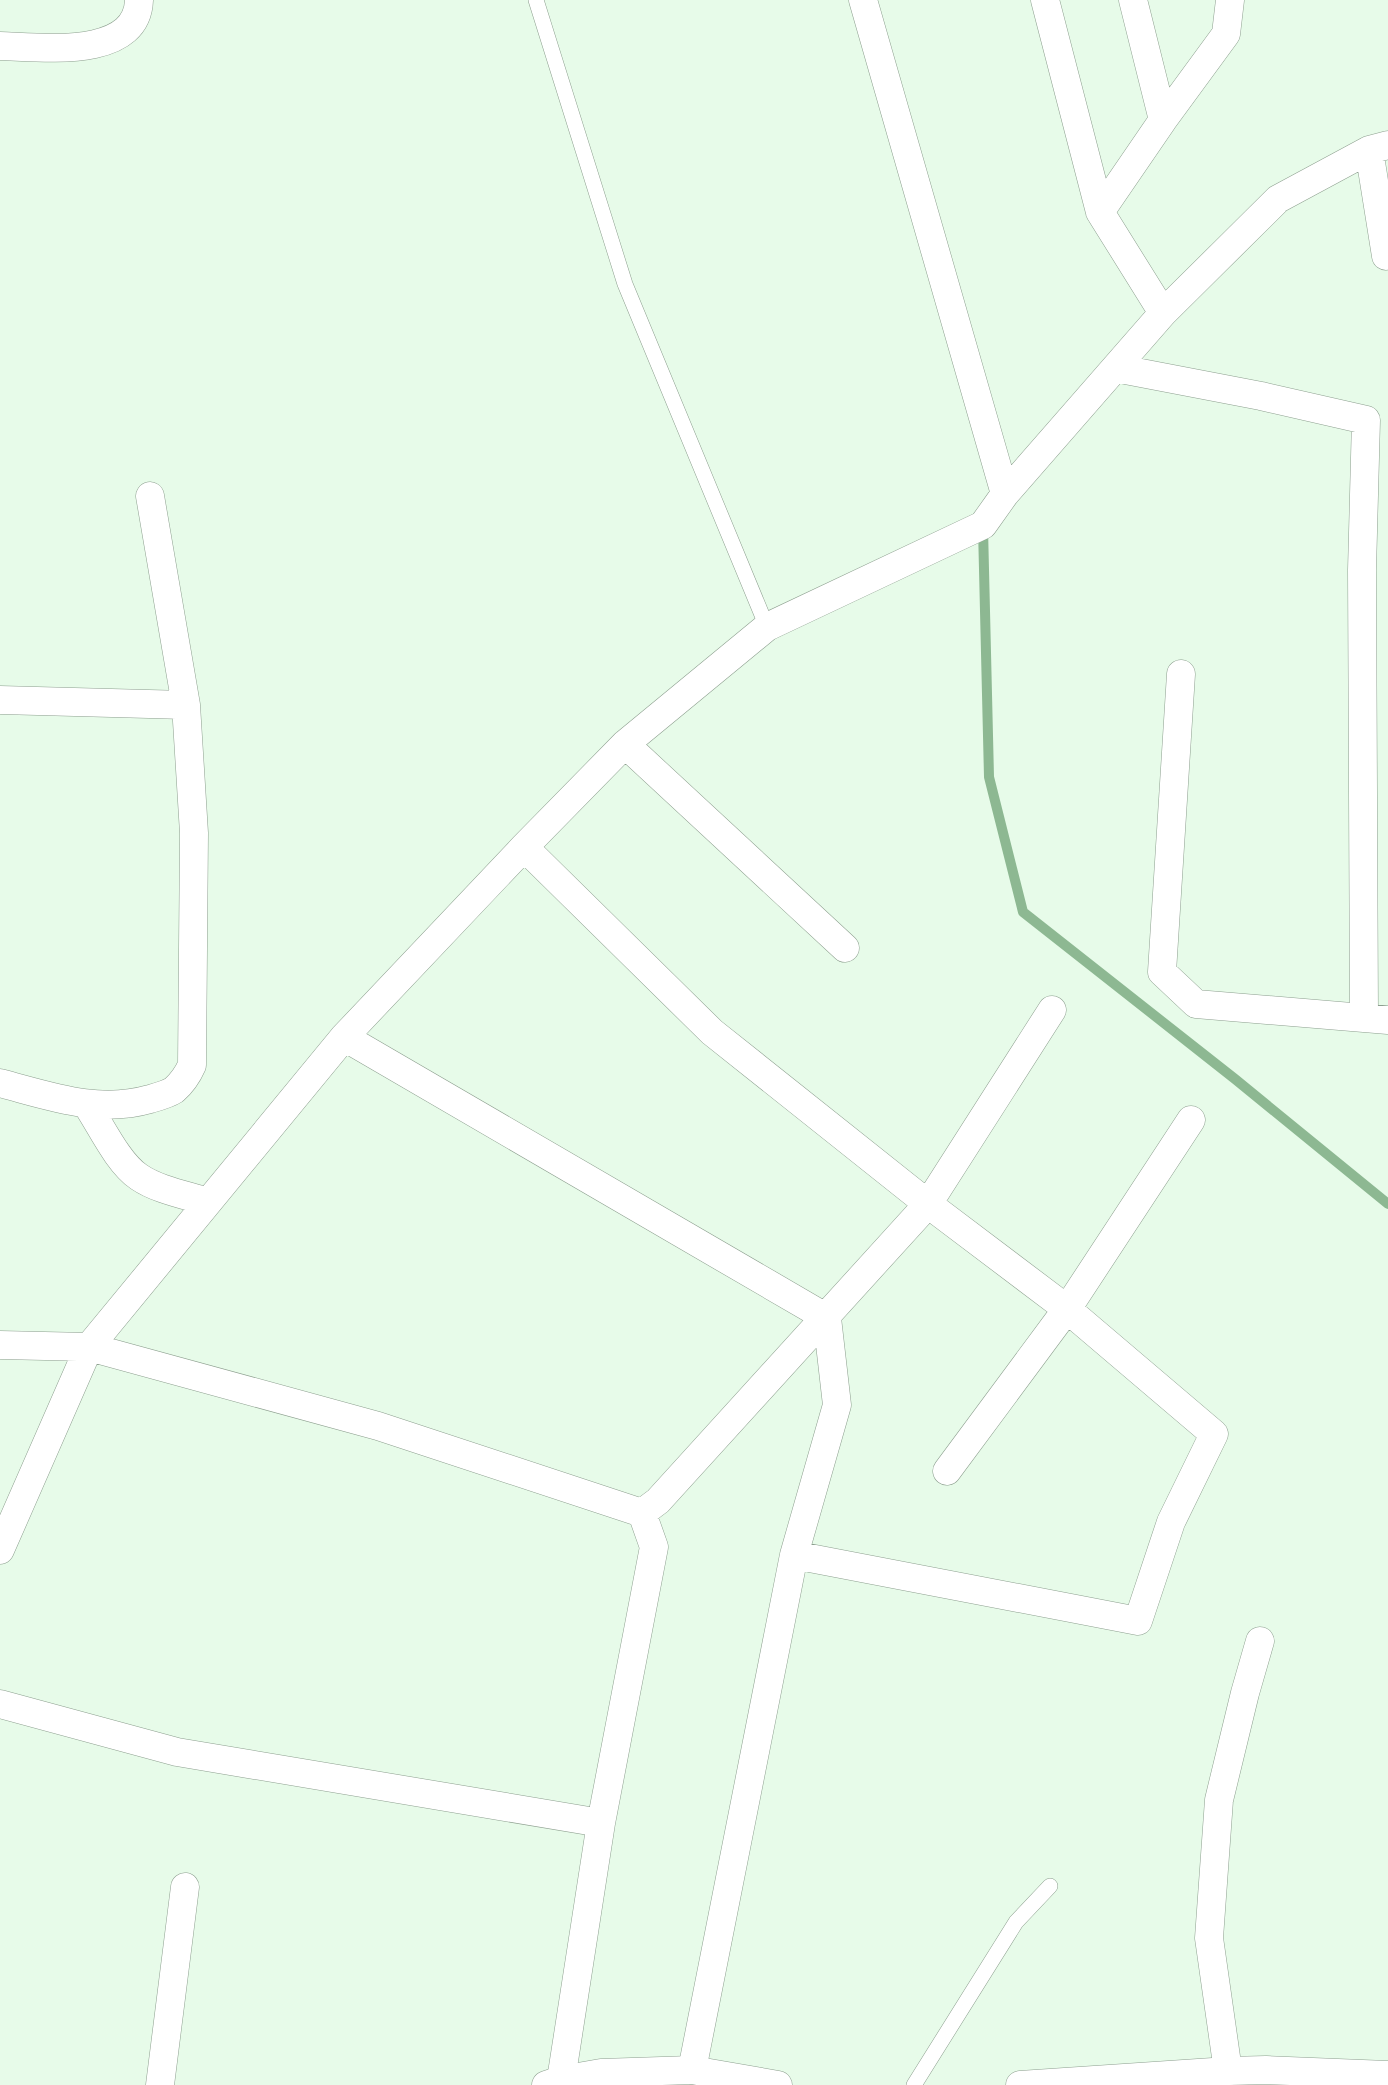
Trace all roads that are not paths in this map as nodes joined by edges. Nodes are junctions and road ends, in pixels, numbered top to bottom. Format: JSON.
{"nodes":[{"id":1,"x":139,"y":0,"type":"edge"},
{"id":2,"x":536,"y":0,"type":"edge"},
{"id":3,"x":863,"y":0,"type":"edge"},
{"id":4,"x":1045,"y":0,"type":"edge"},
{"id":5,"x":1133,"y":0,"type":"edge"},
{"id":6,"x":1230,"y":0,"type":"edge"},
{"id":7,"x":0,"y":46,"type":"edge"},
{"id":8,"x":1163,"y":120,"type":"junction"},
{"id":9,"x":1379,"y":147,"type":"edge"},
{"id":10,"x":1100,"y":212,"type":"junction"},
{"id":11,"x":1386,"y":256,"type":"dead end"},
{"id":12,"x":1163,"y":313,"type":"junction"},
{"id":13,"x":1115,"y":368,"type":"junction"},
{"id":14,"x":1005,"y":494,"type":"junction"},
{"id":15,"x":150,"y":496,"type":"dead end"},
{"id":16,"x":767,"y":627,"type":"junction"},
{"id":17,"x":1181,"y":674,"type":"dead end"},
{"id":18,"x":0,"y":700,"type":"edge"},
{"id":19,"x":186,"y":705,"type":"junction"},
{"id":20,"x":625,"y":744,"type":"junction"},
{"id":21,"x":524,"y":848,"type":"junction"},
{"id":22,"x":845,"y":948,"type":"dead end"},
{"id":23,"x":1052,"y":1010,"type":"dead end"},
{"id":24,"x":1376,"y":1019,"type":"edge"},
{"id":25,"x":344,"y":1037,"type":"junction"},
{"id":26,"x":0,"y":1083,"type":"edge"},
{"id":27,"x":87,"y":1105,"type":"junction"},
{"id":28,"x":1191,"y":1120,"type":"dead end"},
{"id":29,"x":208,"y":1202,"type":"junction"},
{"id":30,"x":928,"y":1204,"type":"junction"},
{"id":31,"x":1067,"y":1309,"type":"junction"},
{"id":32,"x":827,"y":1318,"type":"junction"},
{"id":33,"x":0,"y":1345,"type":"edge"},
{"id":34,"x":89,"y":1347,"type":"junction"},
{"id":35,"x":947,"y":1471,"type":"dead end"},
{"id":36,"x":642,"y":1512,"type":"junction"},
{"id":37,"x":0,"y":1550,"type":"edge"},
{"id":38,"x":794,"y":1555,"type":"junction"},
{"id":39,"x":1260,"y":1642,"type":"dead end"},
{"id":40,"x":0,"y":1704,"type":"edge"},
{"id":41,"x":601,"y":1823,"type":"junction"},
{"id":42,"x":1050,"y":1886,"type":"dead end"},
{"id":43,"x":186,"y":1887,"type":"dead end"},
{"id":44,"x":692,"y":2070,"type":"junction"},
{"id":45,"x":1228,"y":2071,"type":"junction"},
{"id":46,"x":1388,"y":2075,"type":"edge"},
{"id":47,"x":1267,"y":2078,"type":"edge"},
{"id":48,"x":1169,"y":2080,"type":"edge"},
{"id":49,"x":554,"y":2082,"type":"edge"},
{"id":50,"x":160,"y":2085,"type":"edge"},
{"id":51,"x":778,"y":2085,"type":"edge"},
{"id":52,"x":914,"y":2085,"type":"edge"},
{"id":53,"x":1020,"y":2085,"type":"edge"}],
"edges":[{"from":1,"to":7,"type":"street"},
{"from":2,"to":16,"type":"lane"},
{"from":3,"to":14,"type":"street"},
{"from":4,"to":10,"type":"street"},
{"from":5,"to":8,"type":"street"},
{"from":6,"to":8,"type":"street"},
{"from":8,"to":10,"type":"street"},
{"from":9,"to":11,"type":"street"},
{"from":9,"to":12,"type":"street"},
{"from":10,"to":12,"type":"street"},
{"from":12,"to":13,"type":"street"},
{"from":13,"to":14,"type":"street"},
{"from":13,"to":24,"type":"street"},
{"from":14,"to":16,"type":"street"},
{"from":15,"to":19,"type":"street"},
{"from":16,"to":20,"type":"street"},
{"from":17,"to":24,"type":"street"},
{"from":18,"to":19,"type":"street"},
{"from":19,"to":27,"type":"street"},
{"from":20,"to":21,"type":"street"},
{"from":20,"to":22,"type":"street"},
{"from":21,"to":25,"type":"street"},
{"from":21,"to":30,"type":"street"},
{"from":23,"to":30,"type":"street"},
{"from":25,"to":29,"type":"street"},
{"from":25,"to":32,"type":"street"},
{"from":26,"to":27,"type":"street"},
{"from":27,"to":29,"type":"street"},
{"from":28,"to":31,"type":"street"},
{"from":29,"to":34,"type":"street"},
{"from":30,"to":31,"type":"street"},
{"from":30,"to":32,"type":"street"},
{"from":31,"to":35,"type":"street"},
{"from":31,"to":38,"type":"street"},
{"from":32,"to":36,"type":"street"},
{"from":32,"to":38,"type":"street"},
{"from":33,"to":34,"type":"street"},
{"from":34,"to":36,"type":"street"},
{"from":34,"to":37,"type":"street"},
{"from":36,"to":41,"type":"street"},
{"from":38,"to":44,"type":"street"},
{"from":39,"to":45,"type":"street"},
{"from":40,"to":41,"type":"street"},
{"from":41,"to":49,"type":"street"},
{"from":42,"to":52,"type":"lane"},
{"from":43,"to":50,"type":"street"},
{"from":44,"to":49,"type":"street"},
{"from":44,"to":51,"type":"street"},
{"from":45,"to":47,"type":"street"},
{"from":45,"to":48,"type":"street"},
{"from":46,"to":47,"type":"street"},
{"from":48,"to":53,"type":"street"}]}
